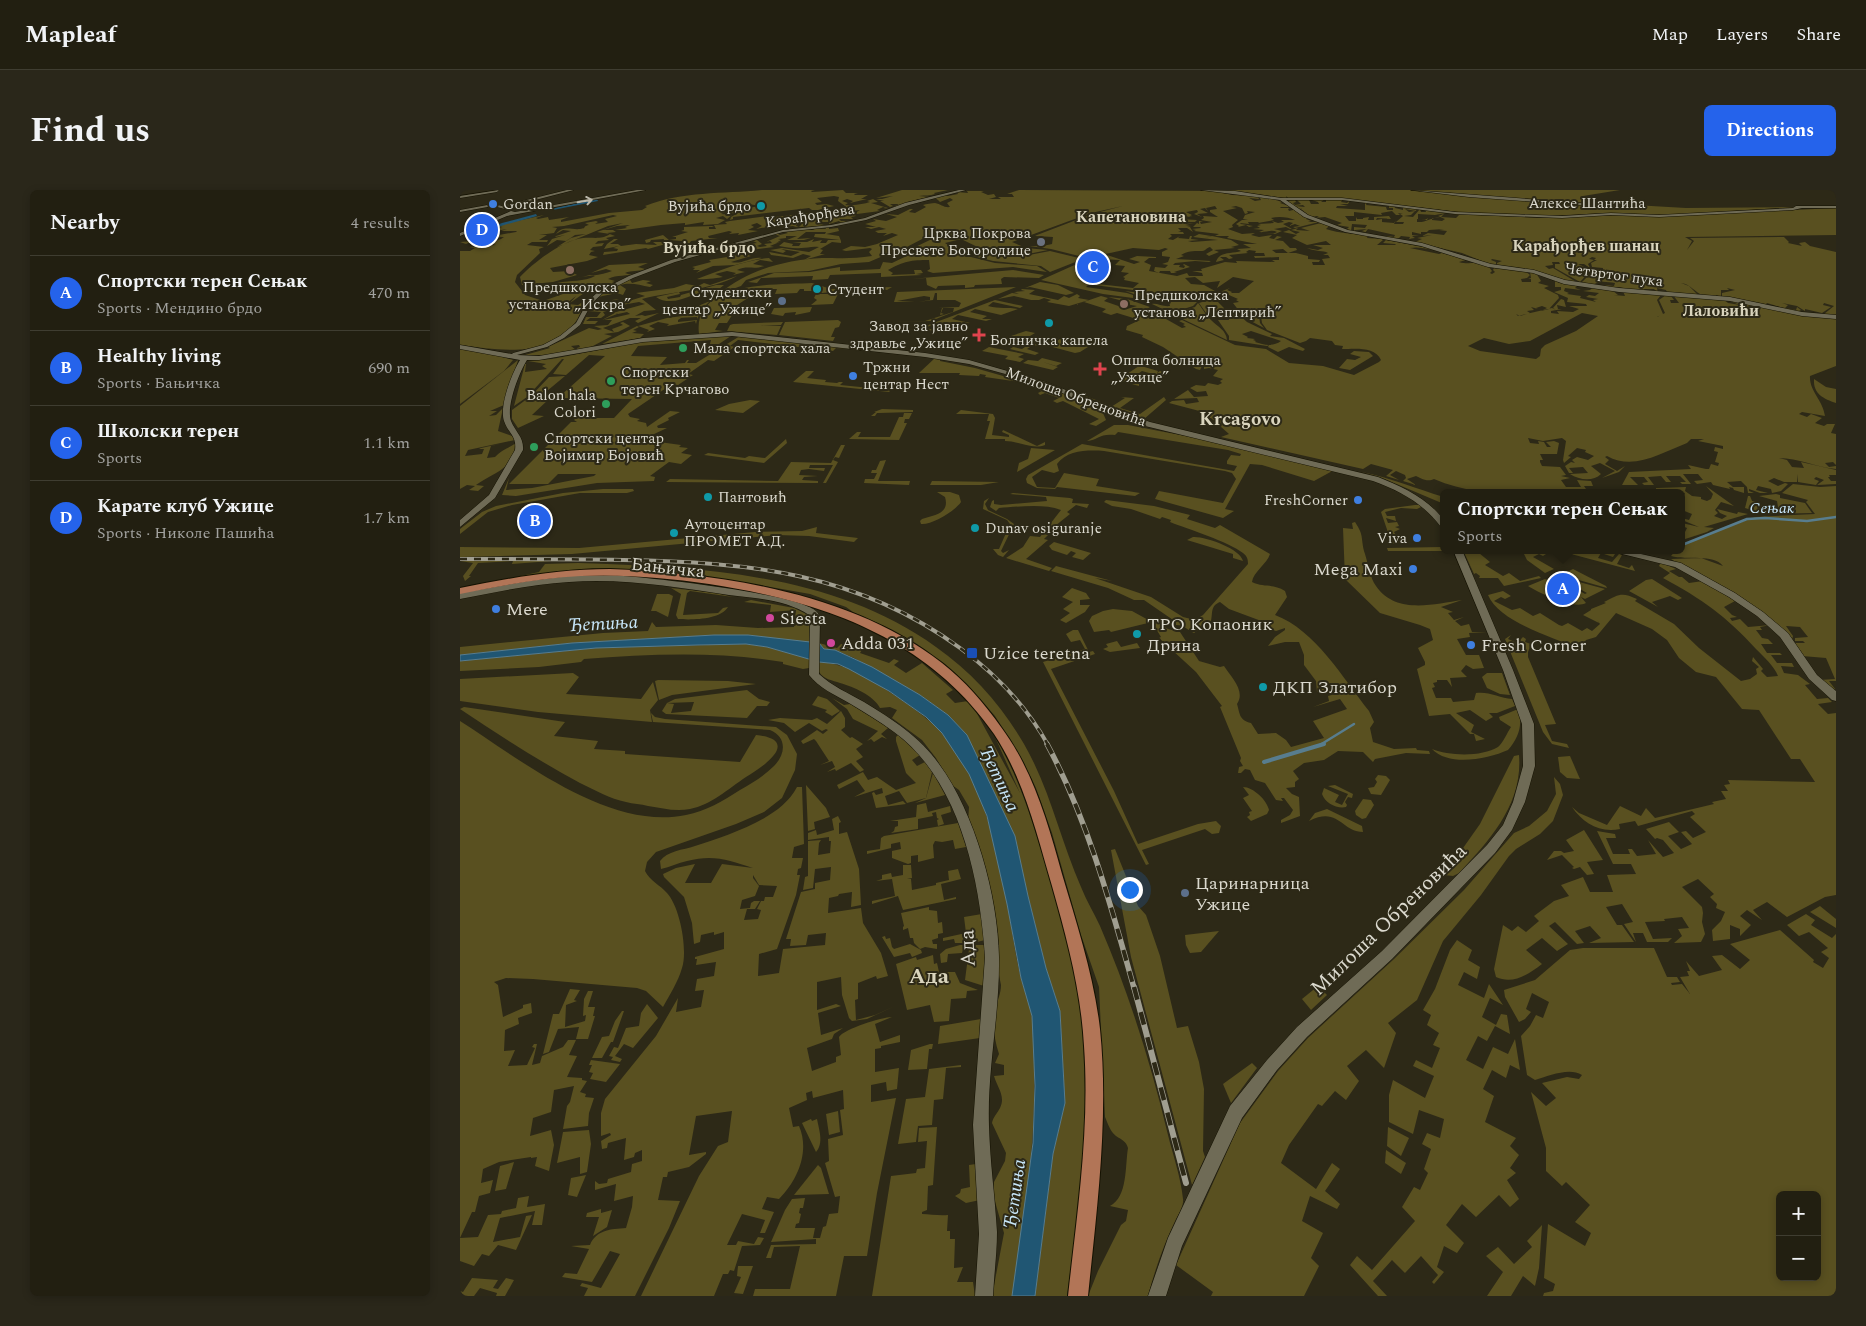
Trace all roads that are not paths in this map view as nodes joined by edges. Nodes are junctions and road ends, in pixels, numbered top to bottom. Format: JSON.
{"nodes":[{"id":1,"x":572,"y":190,"type":"edge"},
{"id":2,"x":644,"y":190,"type":"edge"},
{"id":3,"x":964,"y":190,"type":"edge"},
{"id":4,"x":1203,"y":190,"type":"edge"},
{"id":5,"x":1413,"y":190,"type":"edge"},
{"id":6,"x":496,"y":191,"type":"edge"},
{"id":7,"x":460,"y":197,"type":"edge"},
{"id":8,"x":1281,"y":199,"type":"junction"},
{"id":9,"x":517,"y":202,"type":"junction"},
{"id":10,"x":493,"y":205,"type":"junction"},
{"id":11,"x":503,"y":206,"type":"junction"},
{"id":12,"x":1622,"y":207,"type":"dead end"},
{"id":13,"x":1802,"y":207,"type":"junction"},
{"id":14,"x":1836,"y":207,"type":"edge"},
{"id":15,"x":1675,"y":209,"type":"dead end"},
{"id":16,"x":460,"y":211,"type":"edge"},
{"id":17,"x":514,"y":211,"type":"junction"},
{"id":18,"x":528,"y":211,"type":"junction"},
{"id":19,"x":506,"y":215,"type":"junction"},
{"id":20,"x":460,"y":235,"type":"edge"},
{"id":21,"x":1836,"y":317,"type":"edge"},
{"id":22,"x":460,"y":347,"type":"edge"},
{"id":23,"x":511,"y":355,"type":"junction"},
{"id":24,"x":525,"y":358,"type":"junction"},
{"id":25,"x":1431,"y":509,"type":"junction"},
{"id":26,"x":1440,"y":510,"type":"edge"},
{"id":27,"x":1440,"y":520,"type":"edge"},
{"id":28,"x":460,"y":524,"type":"edge"},
{"id":29,"x":1459,"y":554,"type":"edge"},
{"id":30,"x":1628,"y":554,"type":"edge"},
{"id":31,"x":460,"y":583,"type":"edge"},
{"id":32,"x":477,"y":587,"type":"junction"},
{"id":33,"x":460,"y":590,"type":"edge"},
{"id":34,"x":460,"y":596,"type":"edge"},
{"id":35,"x":814,"y":670,"type":"joint"},
{"id":36,"x":1836,"y":697,"type":"edge"},
{"id":37,"x":984,"y":1296,"type":"edge"},
{"id":38,"x":1078,"y":1296,"type":"edge"},
{"id":39,"x":1157,"y":1296,"type":"edge"}],
"edges":[{"from":1,"to":9,"type":"street"},
{"from":18,"to":2,"type":"street","one_way":true},
{"from":3,"to":23,"type":"street","name":"Карађорђева"},
{"from":4,"to":8,"type":"street"},
{"from":5,"to":12,"type":"street"},
{"from":6,"to":7,"type":"street"},
{"from":8,"to":13,"type":"street","name":"Алексе Шантића"},
{"from":8,"to":21,"type":"street","name":"Четвртог пука"},
{"from":9,"to":10,"type":"street"},
{"from":9,"to":11,"type":"street"},
{"from":10,"to":11,"type":"street"},
{"from":10,"to":16,"type":"street"},
{"from":11,"to":17,"type":"street"},
{"from":13,"to":14,"type":"street"},
{"from":13,"to":15,"type":"street"},
{"from":17,"to":18,"type":"street"},
{"from":17,"to":19,"type":"street"},
{"from":18,"to":19,"type":"street"},
{"from":19,"to":20,"type":"street"},
{"from":22,"to":23,"type":"street","name":"Милоша Обреновића"},
{"from":23,"to":24,"type":"street","name":"Милоша Обреновића"},
{"from":24,"to":25,"type":"street","name":"Милоша Обреновића"},
{"from":24,"to":28,"type":"street"},
{"from":25,"to":26,"type":"street"},
{"from":25,"to":27,"type":"street","name":"Милоша Обреновића"},
{"from":29,"to":39,"type":"street","name":"Милоша Обреновића"},
{"from":30,"to":36,"type":"street"},
{"from":31,"to":32,"type":"main road"},
{"from":32,"to":33,"type":"main road"},
{"from":32,"to":38,"type":"main road"},
{"from":34,"to":35,"type":"street","name":"Бањичка"},
{"from":35,"to":37,"type":"street","name":"Ада"}]}
